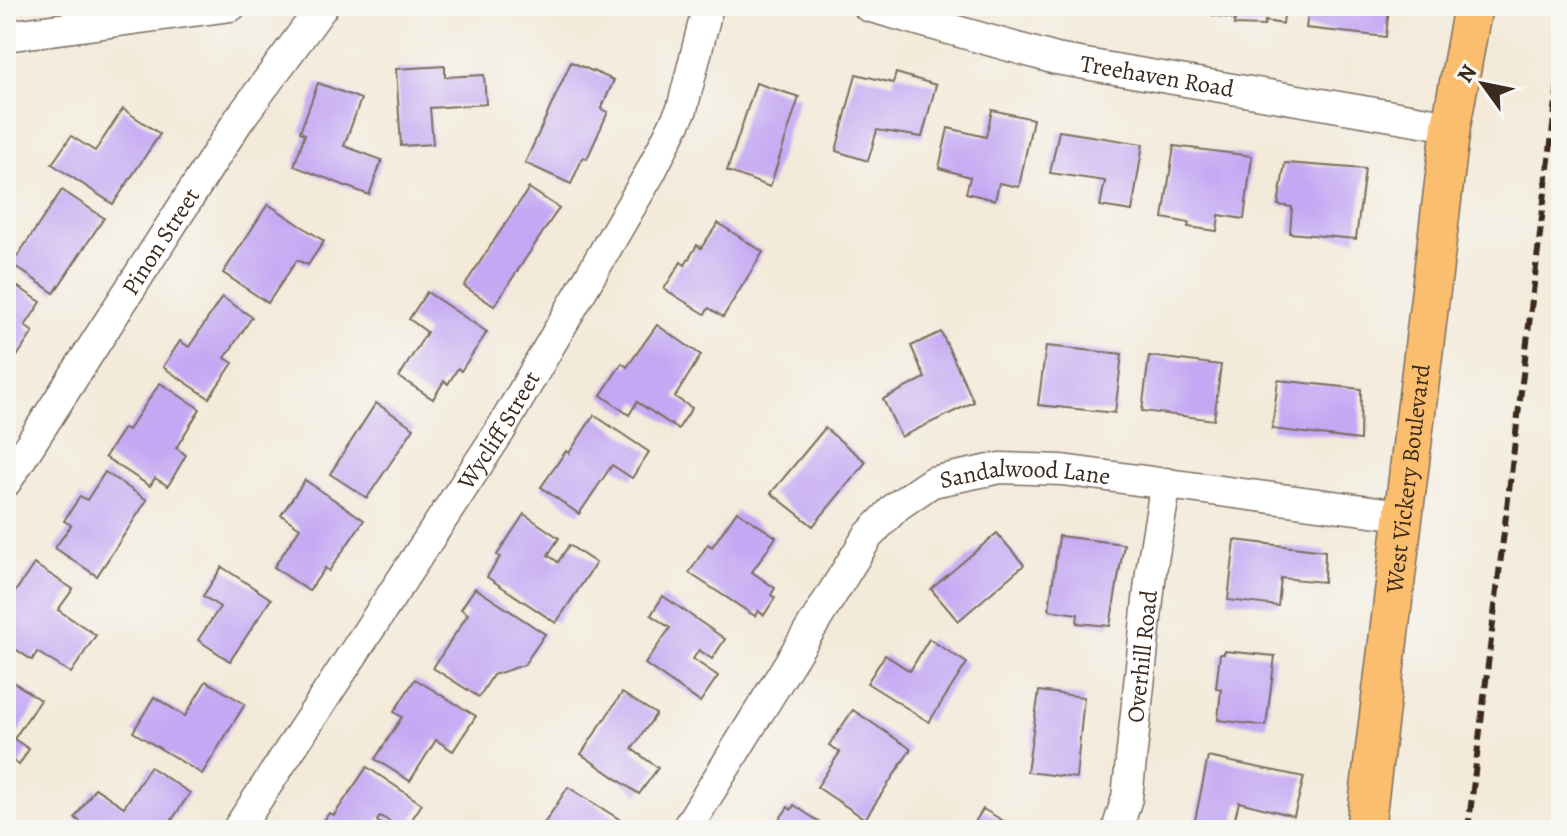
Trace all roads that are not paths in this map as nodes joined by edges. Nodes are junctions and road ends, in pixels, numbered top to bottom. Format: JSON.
{"nodes":[{"id":1,"x":231,"y":6,"type":"edge"},
{"id":2,"x":323,"y":6,"type":"edge"},
{"id":3,"x":708,"y":6,"type":"edge"},
{"id":4,"x":868,"y":6,"type":"edge"},
{"id":5,"x":1457,"y":6,"type":"edge"},
{"id":6,"x":1473,"y":6,"type":"edge"},
{"id":7,"x":6,"y":36,"type":"edge"},
{"id":8,"x":1451,"y":126,"type":"junction"},
{"id":9,"x":6,"y":482,"type":"edge"},
{"id":10,"x":1166,"y":483,"type":"junction"},
{"id":11,"x":1401,"y":515,"type":"junction"},
{"id":12,"x":237,"y":830,"type":"edge"},
{"id":13,"x":686,"y":830,"type":"edge"},
{"id":14,"x":1117,"y":830,"type":"edge"},
{"id":15,"x":1365,"y":830,"type":"edge"}],
"edges":[{"from":1,"to":7,"type":"street"},
{"from":2,"to":9,"type":"street","name":"Pinon Street"},
{"from":3,"to":12,"type":"street","name":"Wycliff Street"},
{"from":4,"to":8,"type":"street","name":"Treehaven Road"},
{"from":5,"to":8,"type":"main road","name":"West Vickery Boulevard"},
{"from":6,"to":8,"type":"main road","name":"West Vickery Boulevard"},
{"from":8,"to":11,"type":"main road","name":"West Vickery Boulevard"},
{"from":10,"to":11,"type":"street","name":"Sandalwood Lane"},
{"from":10,"to":13,"type":"street","name":"Sandalwood Lane"},
{"from":10,"to":14,"type":"street","name":"Overhill Road"},
{"from":11,"to":15,"type":"main road","name":"West Vickery Boulevard"}]}
